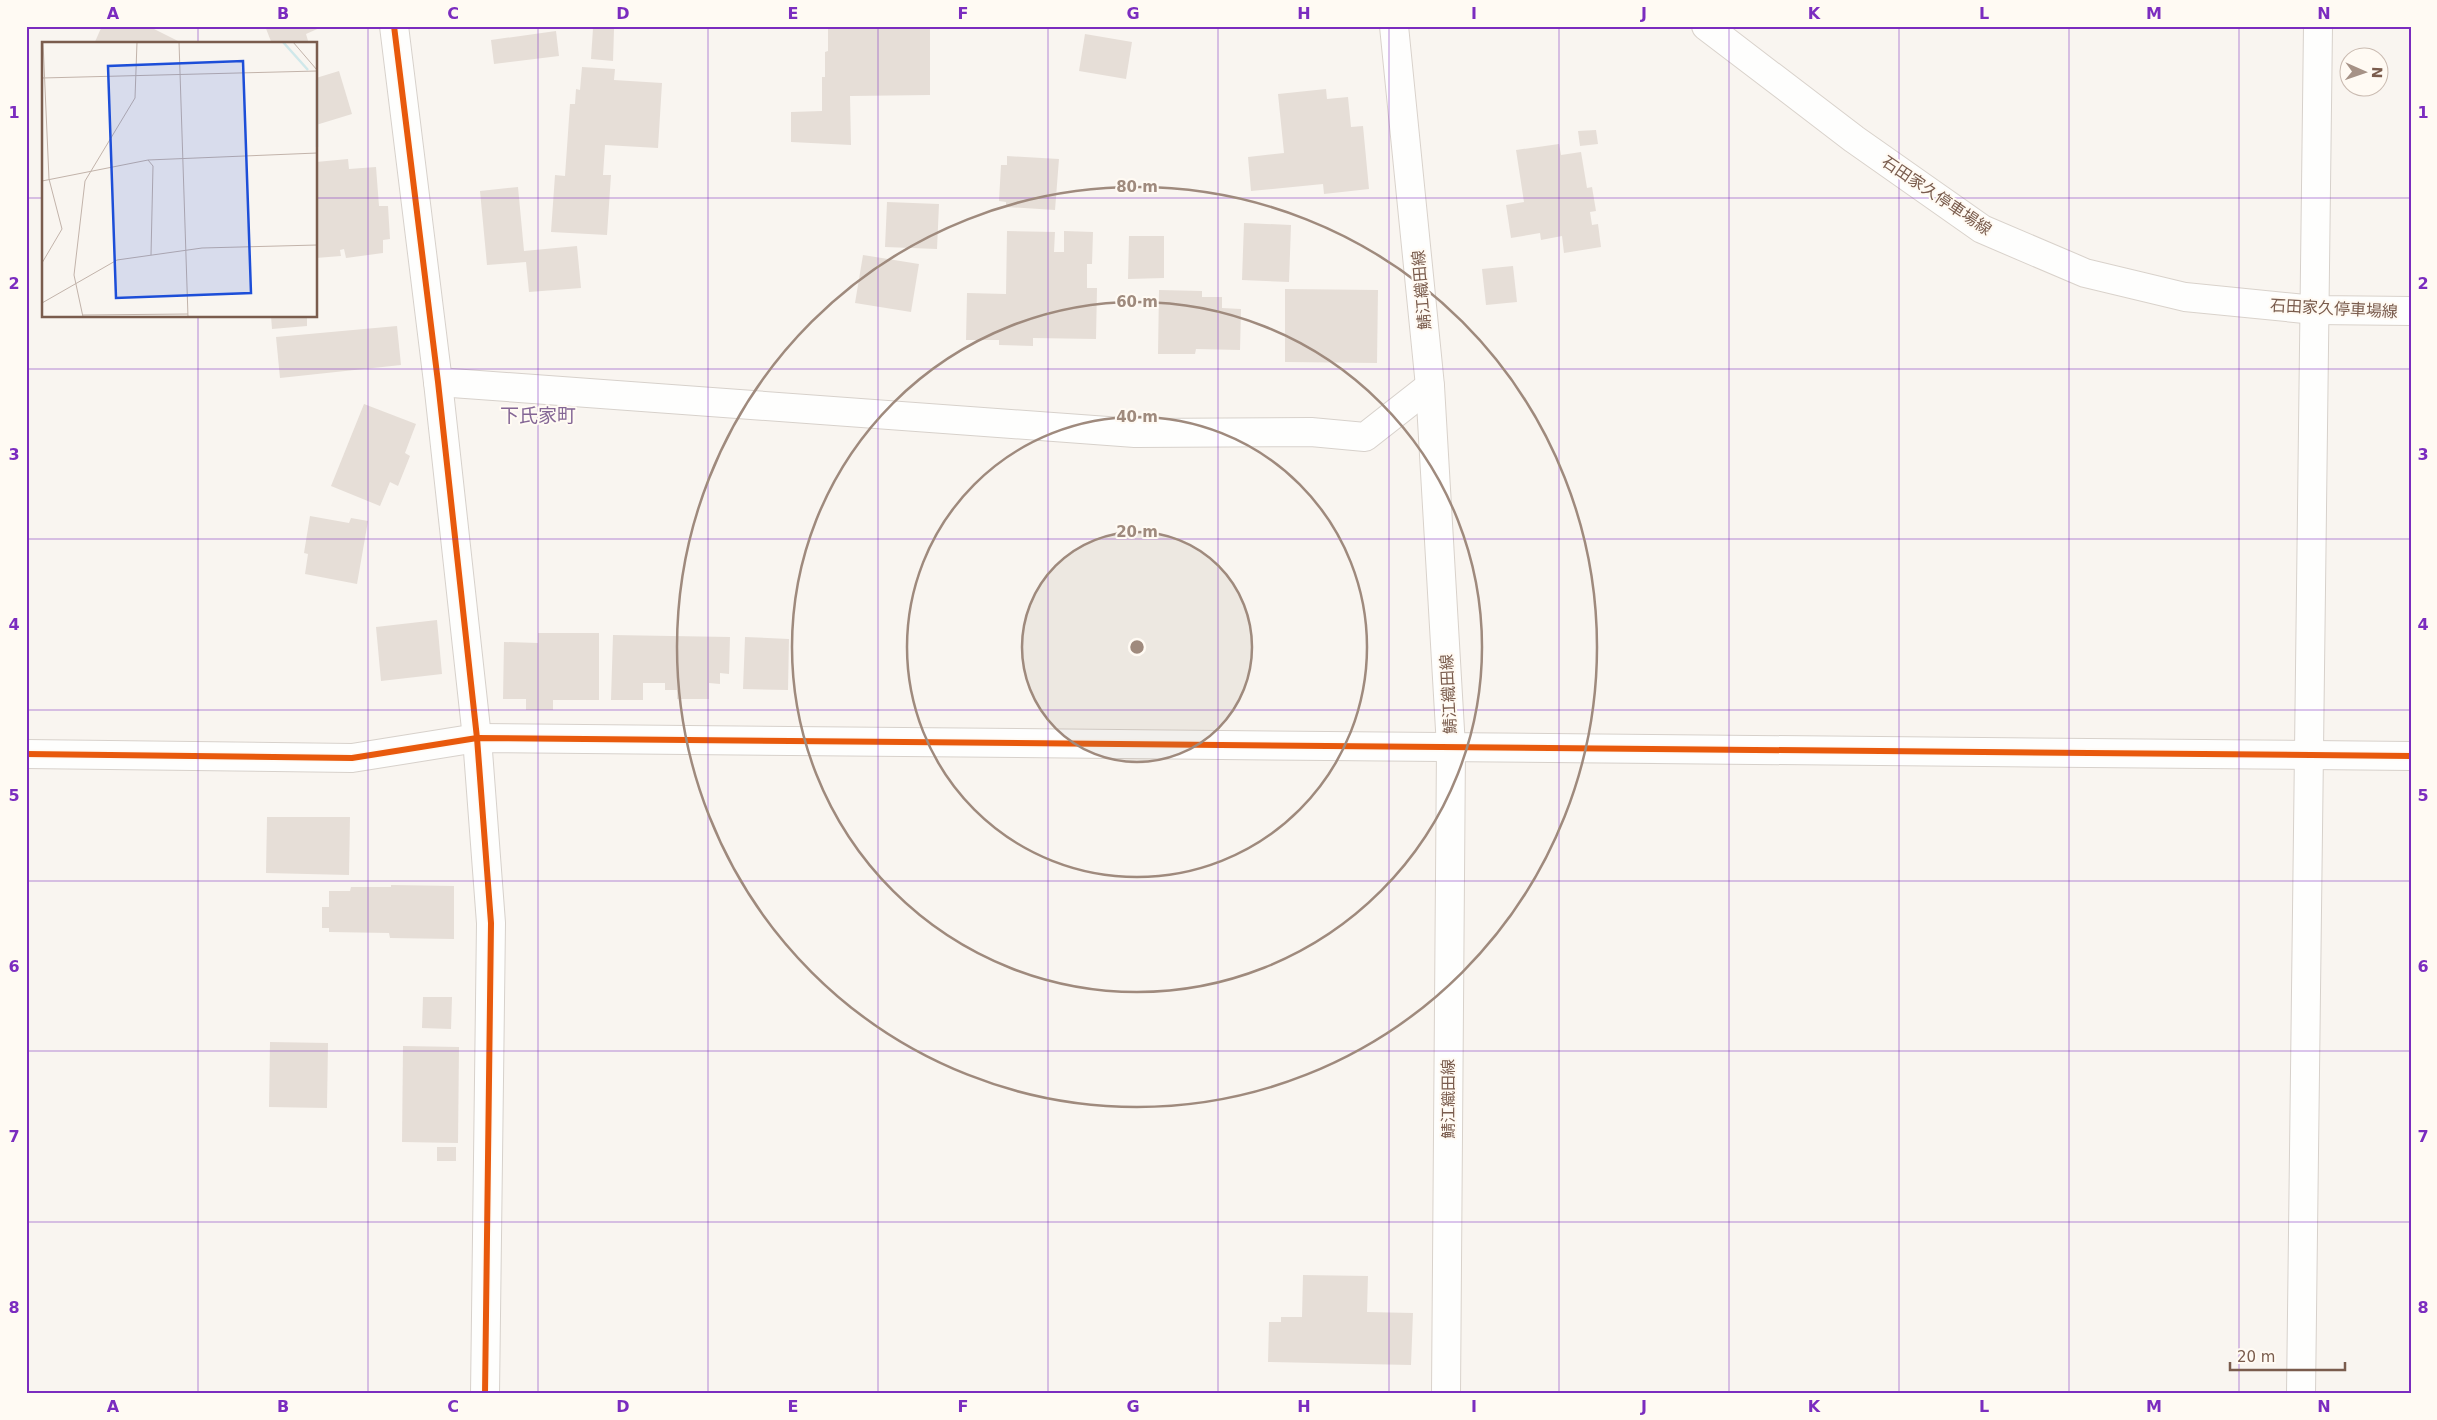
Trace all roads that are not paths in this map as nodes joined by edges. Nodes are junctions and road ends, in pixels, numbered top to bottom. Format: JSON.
{"nodes":[{"id":1,"x":394,"y":26,"type":"edge"},
{"id":2,"x":1394,"y":26,"type":"edge"},
{"id":3,"x":1706,"y":26,"type":"edge"},
{"id":4,"x":2318,"y":26,"type":"edge"},
{"id":5,"x":2315,"y":310,"type":"junction"},
{"id":6,"x":2411,"y":311,"type":"edge"},
{"id":7,"x":438,"y":382,"type":"junction"},
{"id":8,"x":1430,"y":386,"type":"junction"},
{"id":9,"x":477,"y":738,"type":"junction"},
{"id":10,"x":1451,"y":747,"type":"junction"},
{"id":11,"x":26,"y":754,"type":"edge"},
{"id":12,"x":2310,"y":755,"type":"junction"},
{"id":13,"x":2411,"y":756,"type":"edge"},
{"id":14,"x":485,"y":1394,"type":"edge"},
{"id":15,"x":1446,"y":1394,"type":"edge"},
{"id":16,"x":2301,"y":1394,"type":"edge"}],
"edges":[{"from":1,"to":7,"type":"street"},
{"from":2,"to":8,"type":"street","name":"鯖江織田線"},
{"from":3,"to":5,"type":"street","name":"石田家久停車場線"},
{"from":4,"to":5,"type":"street"},
{"from":5,"to":6,"type":"street","name":"石田家久停車場線"},
{"from":5,"to":12,"type":"street"},
{"from":7,"to":8,"type":"street"},
{"from":7,"to":9,"type":"street"},
{"from":8,"to":10,"type":"street","name":"鯖江織田線"},
{"from":9,"to":10,"type":"street"},
{"from":9,"to":11,"type":"street"},
{"from":9,"to":14,"type":"street"},
{"from":10,"to":12,"type":"street"},
{"from":10,"to":15,"type":"street","name":"鯖江織田線"},
{"from":12,"to":13,"type":"street"},
{"from":12,"to":16,"type":"street"}]}
